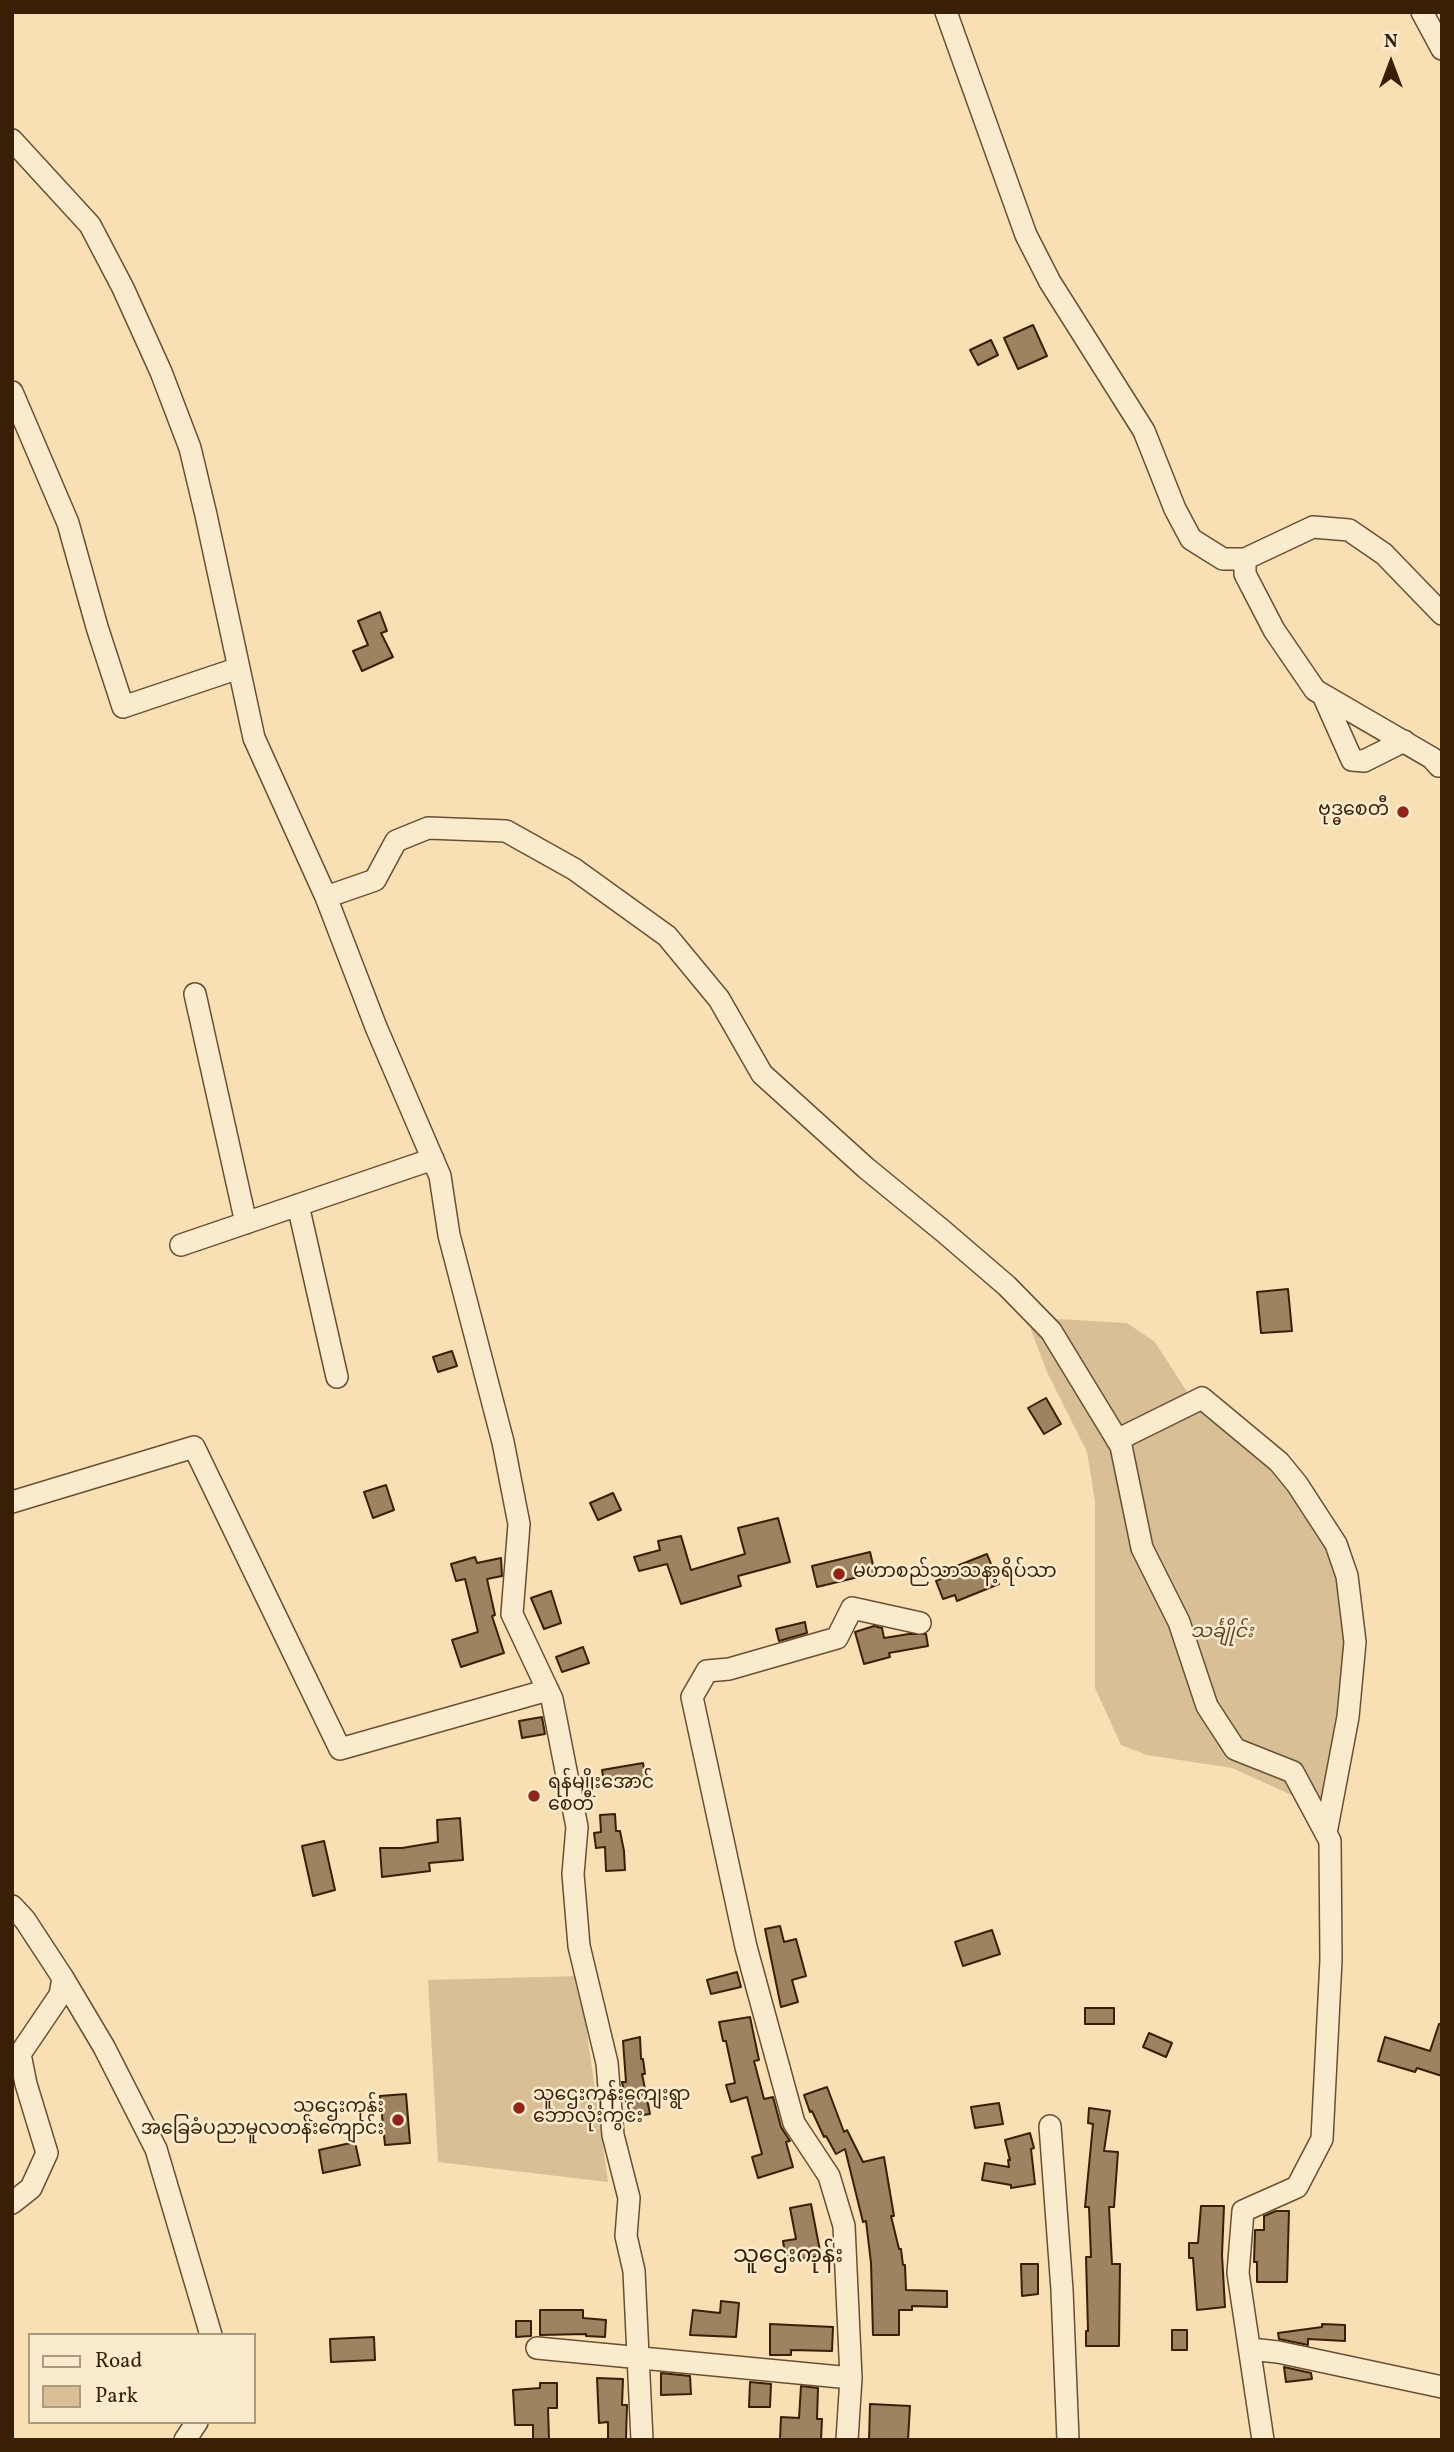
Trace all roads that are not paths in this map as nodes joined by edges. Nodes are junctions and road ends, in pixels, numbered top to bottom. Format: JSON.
{"nodes":[{"id":1,"x":946,"y":12,"type":"edge"},
{"id":2,"x":1422,"y":12,"type":"edge"},
{"id":3,"x":1442,"y":50,"type":"edge"},
{"id":4,"x":12,"y":141,"type":"edge"},
{"id":5,"x":12,"y":392,"type":"edge"},
{"id":6,"x":1245,"y":559,"type":"junction"},
{"id":7,"x":1442,"y":614,"type":"edge"},
{"id":8,"x":240,"y":668,"type":"junction"},
{"id":9,"x":1323,"y":695,"type":"junction"},
{"id":10,"x":1404,"y":741,"type":"junction"},
{"id":11,"x":1439,"y":766,"type":"dead end"},
{"id":12,"x":326,"y":897,"type":"junction"},
{"id":13,"x":195,"y":994,"type":"dead end"},
{"id":14,"x":433,"y":1159,"type":"junction"},
{"id":15,"x":298,"y":1205,"type":"junction"},
{"id":16,"x":246,"y":1223,"type":"junction"},
{"id":17,"x":181,"y":1245,"type":"dead end"},
{"id":18,"x":337,"y":1377,"type":"dead end"},
{"id":19,"x":1117,"y":1440,"type":"junction"},
{"id":20,"x":12,"y":1502,"type":"edge"},
{"id":21,"x":920,"y":1623,"type":"dead end"},
{"id":22,"x":548,"y":1690,"type":"junction"},
{"id":23,"x":1326,"y":1833,"type":"junction"},
{"id":24,"x":12,"y":1906,"type":"edge"},
{"id":25,"x":64,"y":1978,"type":"junction"},
{"id":26,"x":1050,"y":2126,"type":"dead end"},
{"id":27,"x":12,"y":2203,"type":"edge"},
{"id":28,"x":210,"y":2333,"type":"edge"},
{"id":29,"x":537,"y":2348,"type":"dead end"},
{"id":30,"x":1250,"y":2349,"type":"junction"},
{"id":31,"x":638,"y":2356,"type":"junction"},
{"id":32,"x":850,"y":2378,"type":"junction"},
{"id":33,"x":1442,"y":2387,"type":"edge"},
{"id":34,"x":642,"y":2440,"type":"edge"},
{"id":35,"x":847,"y":2440,"type":"edge"},
{"id":36,"x":1068,"y":2440,"type":"edge"},
{"id":37,"x":1263,"y":2440,"type":"edge"}],
"edges":[{"from":1,"to":6,"type":"street"},
{"from":2,"to":3,"type":"street"},
{"from":4,"to":8,"type":"street"},
{"from":5,"to":8,"type":"street"},
{"from":6,"to":7,"type":"street"},
{"from":6,"to":9,"type":"street"},
{"from":8,"to":12,"type":"street"},
{"from":9,"to":10,"type":"street"},
{"from":9,"to":10,"type":"street"},
{"from":10,"to":11,"type":"street"},
{"from":12,"to":14,"type":"street"},
{"from":12,"to":19,"type":"street"},
{"from":13,"to":16,"type":"street"},
{"from":14,"to":15,"type":"street"},
{"from":14,"to":22,"type":"street"},
{"from":15,"to":16,"type":"street"},
{"from":15,"to":18,"type":"street"},
{"from":16,"to":17,"type":"street"},
{"from":19,"to":23,"type":"street"},
{"from":19,"to":23,"type":"street"},
{"from":20,"to":22,"type":"street"},
{"from":21,"to":32,"type":"street"},
{"from":22,"to":31,"type":"street"},
{"from":23,"to":30,"type":"street"},
{"from":24,"to":25,"type":"street"},
{"from":25,"to":27,"type":"street"},
{"from":25,"to":28,"type":"street"},
{"from":26,"to":36,"type":"street"},
{"from":29,"to":31,"type":"street"},
{"from":30,"to":33,"type":"street"},
{"from":30,"to":37,"type":"street"},
{"from":31,"to":32,"type":"street"},
{"from":31,"to":34,"type":"street"},
{"from":32,"to":35,"type":"street"}]}
